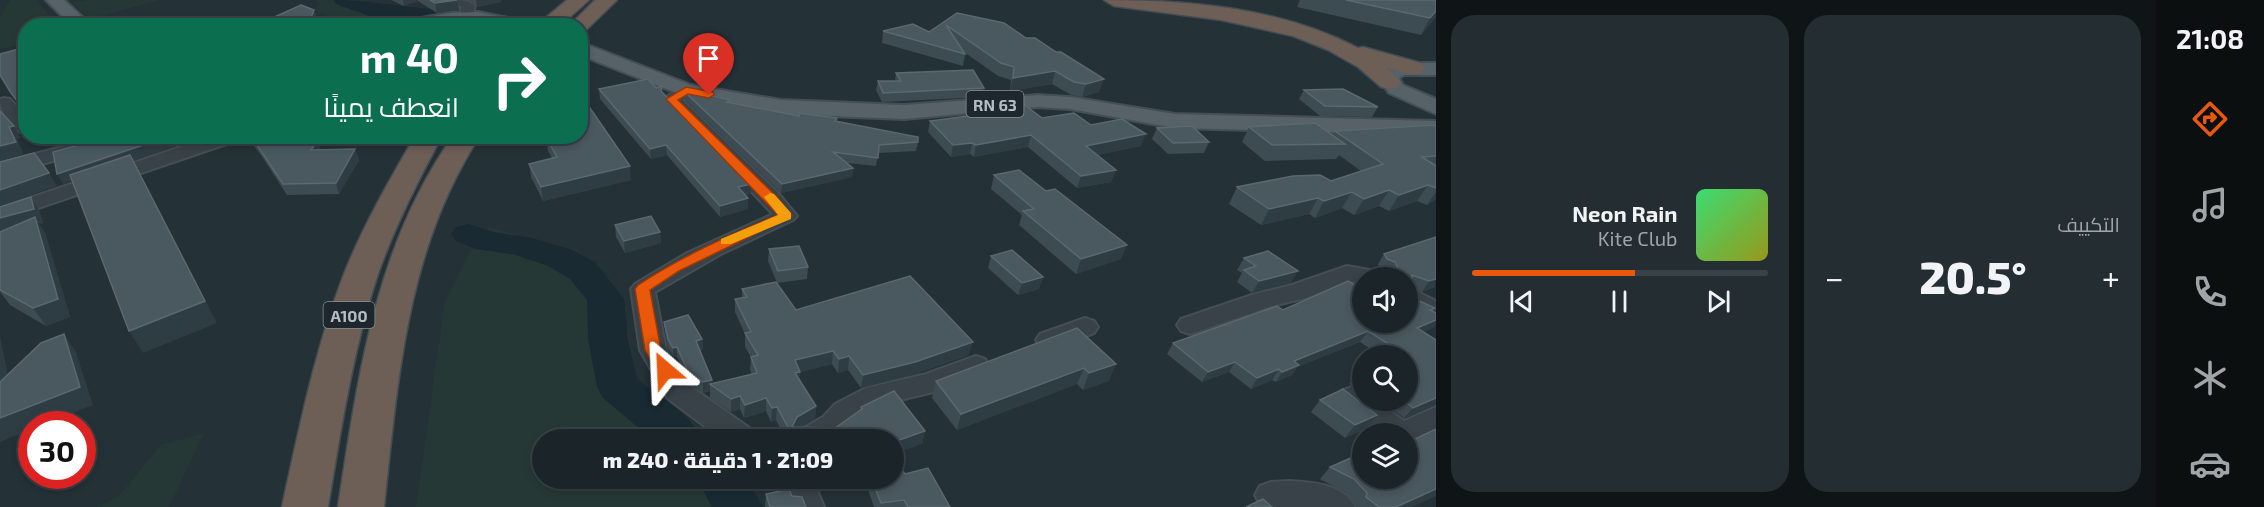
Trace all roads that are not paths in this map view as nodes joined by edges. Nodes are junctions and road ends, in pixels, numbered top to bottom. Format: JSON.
{"nodes":[{"id":1,"x":54,"y":0,"type":"edge"},
{"id":2,"x":458,"y":0,"type":"edge"},
{"id":3,"x":607,"y":0,"type":"edge"},
{"id":4,"x":1114,"y":0,"type":"edge"},
{"id":5,"x":578,"y":14,"type":"edge"},
{"id":6,"x":466,"y":17,"type":"junction"},
{"id":7,"x":74,"y":18,"type":"edge"},
{"id":8,"x":458,"y":18,"type":"edge"},
{"id":9,"x":497,"y":18,"type":"edge"},
{"id":10,"x":588,"y":51,"type":"edge"},
{"id":11,"x":1348,"y":51,"type":"junction"},
{"id":12,"x":1413,"y":68,"type":"junction"},
{"id":13,"x":1436,"y":69,"type":"edge"},
{"id":14,"x":1389,"y":82,"type":"junction"},
{"id":15,"x":686,"y":90,"type":"junction"},
{"id":16,"x":0,"y":104,"type":"edge"},
{"id":17,"x":1429,"y":105,"type":"edge"},
{"id":18,"x":18,"y":120,"type":"edge"},
{"id":19,"x":1427,"y":128,"type":"edge"},
{"id":20,"x":32,"y":144,"type":"edge"},
{"id":21,"x":94,"y":144,"type":"edge"},
{"id":22,"x":209,"y":144,"type":"edge"},
{"id":23,"x":424,"y":144,"type":"edge"},
{"id":24,"x":460,"y":144,"type":"edge"},
{"id":25,"x":27,"y":160,"type":"junction"},
{"id":26,"x":0,"y":169,"type":"edge"},
{"id":27,"x":0,"y":215,"type":"edge"},
{"id":28,"x":1352,"y":274,"type":"edge"},
{"id":29,"x":1418,"y":301,"type":"edge"},
{"id":30,"x":1436,"y":312,"type":"edge"},
{"id":31,"x":1190,"y":325,"type":"dead end"},
{"id":32,"x":1085,"y":327,"type":"dead end"},
{"id":33,"x":1347,"y":395,"type":"edge"},
{"id":34,"x":1436,"y":418,"type":"edge"},
{"id":35,"x":1386,"y":423,"type":"edge"},
{"id":36,"x":1418,"y":426,"type":"edge"},
{"id":37,"x":730,"y":429,"type":"edge"},
{"id":38,"x":826,"y":429,"type":"edge"},
{"id":39,"x":801,"y":489,"type":"edge"},
{"id":40,"x":1271,"y":495,"type":"dead end"},
{"id":41,"x":305,"y":507,"type":"edge"},
{"id":42,"x":361,"y":507,"type":"edge"},
{"id":43,"x":808,"y":507,"type":"edge"},
{"id":44,"x":1339,"y":507,"type":"edge"}],
"edges":[{"from":1,"to":7,"type":"main road"},
{"from":2,"to":6,"type":"street"},
{"from":3,"to":5,"type":"highway"},
{"from":4,"to":11,"type":"highway"},
{"from":6,"to":8,"type":"main road"},
{"from":6,"to":9,"type":"main road"},
{"from":10,"to":15,"type":"main road","number":"RN 63"},
{"from":11,"to":12,"type":"highway"},
{"from":11,"to":14,"type":"highway"},
{"from":12,"to":13,"type":"main road"},
{"from":12,"to":14,"type":"main road"},
{"from":14,"to":17,"type":"main road"},
{"from":15,"to":19,"type":"main road","number":"RN 63"},
{"from":15,"to":37,"type":"street"},
{"from":16,"to":18,"type":"street"},
{"from":17,"to":19,"type":"main road"},
{"from":20,"to":25,"type":"street"},
{"from":21,"to":25,"type":"street"},
{"from":22,"to":27,"type":"street"},
{"from":23,"to":41,"type":"highway","number":"A100"},
{"from":24,"to":42,"type":"highway","number":"A100"},
{"from":25,"to":26,"type":"street"},
{"from":28,"to":31,"type":"street"},
{"from":29,"to":30,"type":"street"},
{"from":32,"to":38,"type":"street"},
{"from":33,"to":35,"type":"street"},
{"from":34,"to":36,"type":"street"},
{"from":39,"to":43,"type":"street"},
{"from":40,"to":44,"type":"street"}]}
